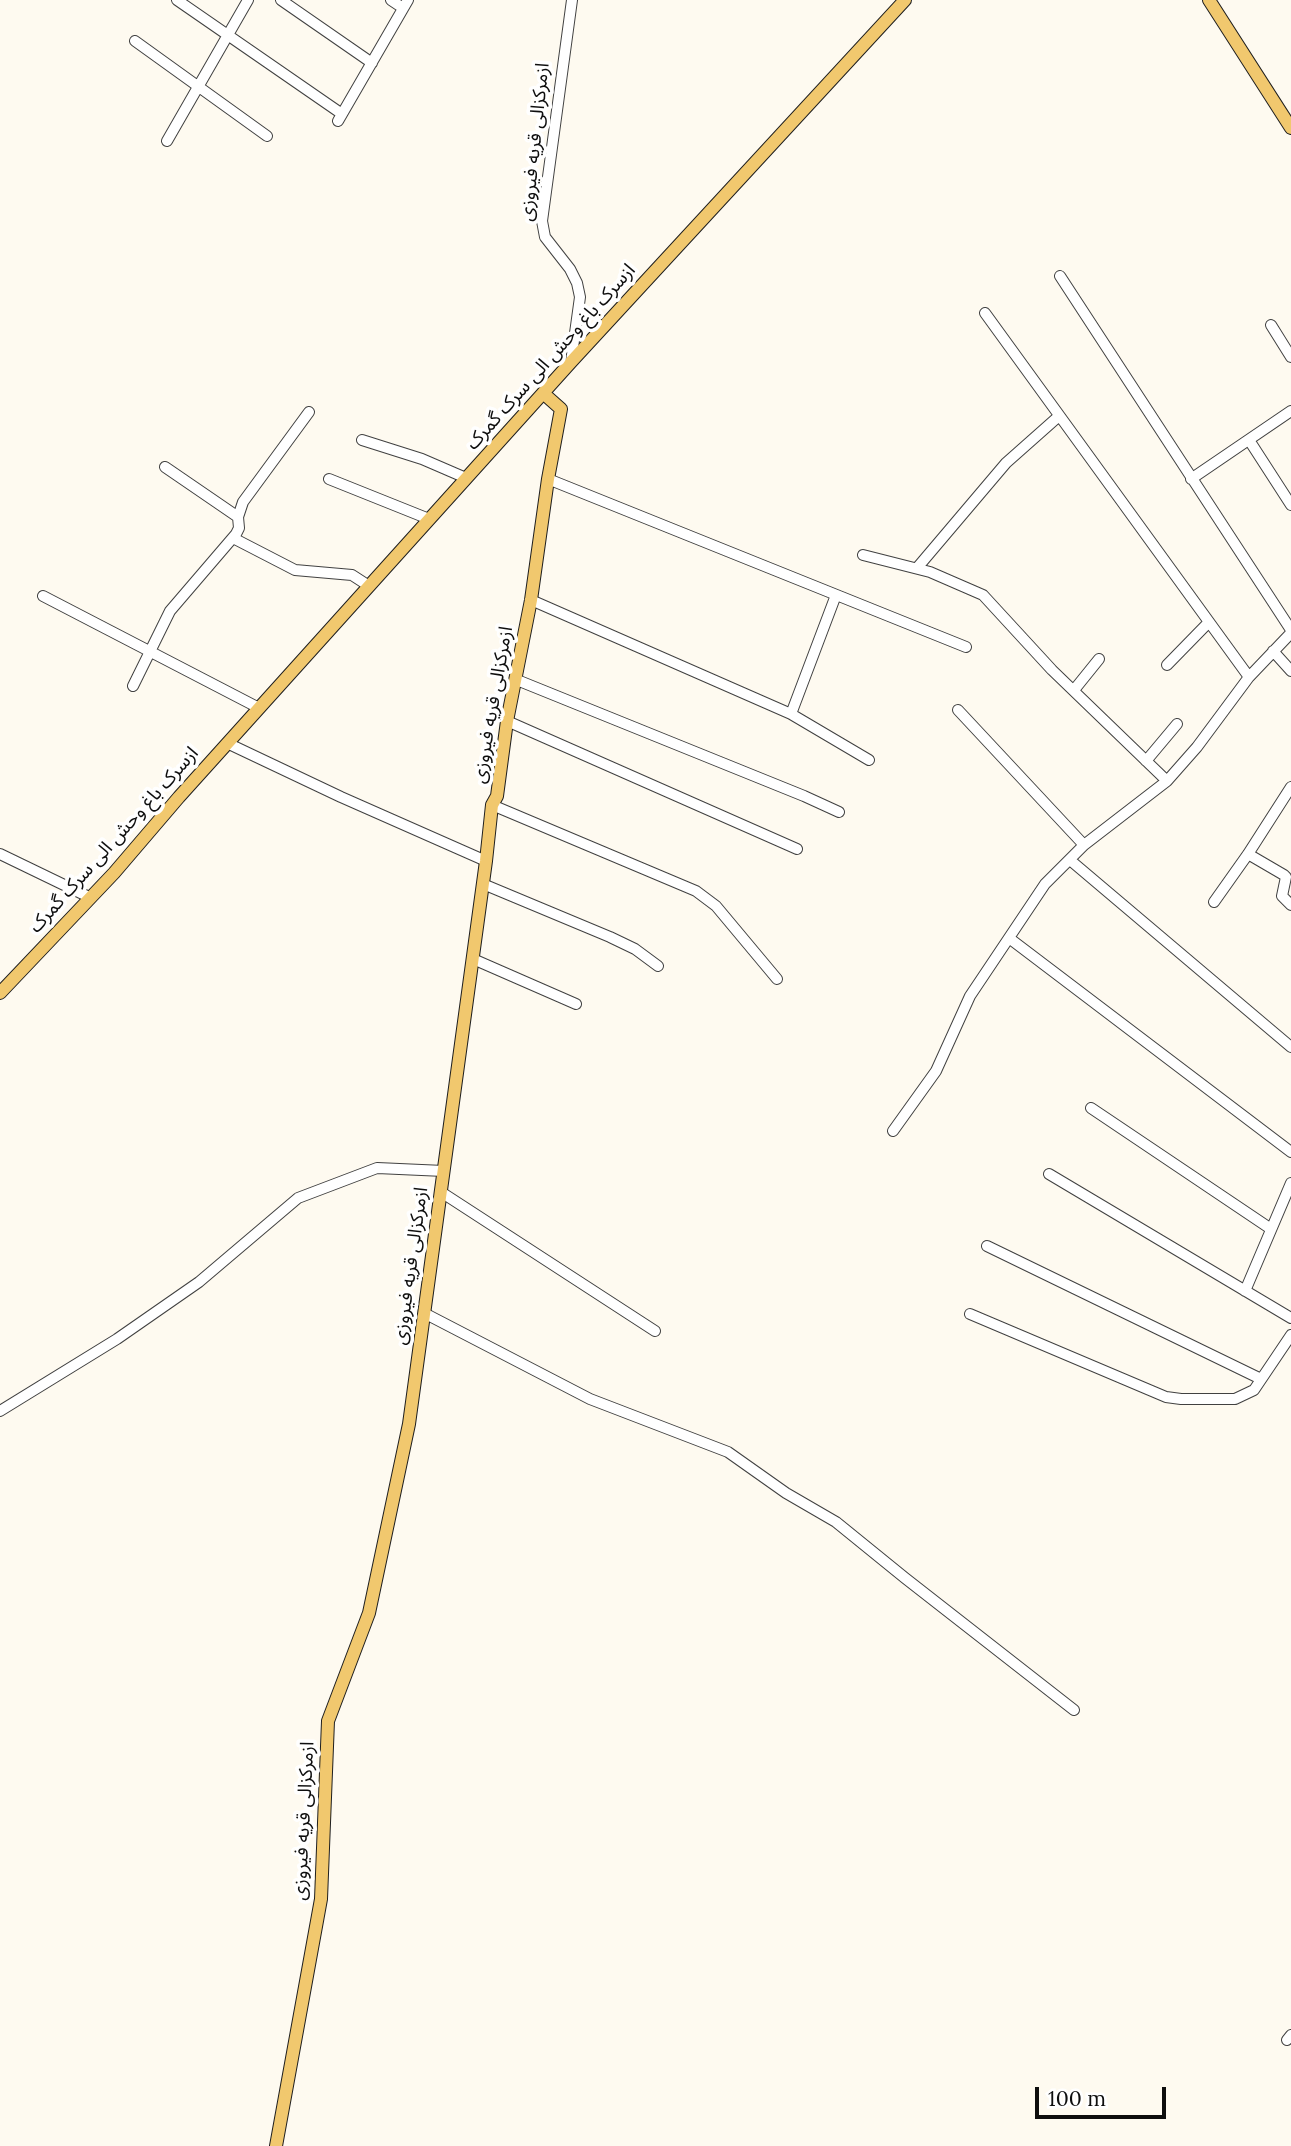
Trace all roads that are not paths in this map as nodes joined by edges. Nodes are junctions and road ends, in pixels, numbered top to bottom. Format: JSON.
{"nodes":[{"id":1,"x":177,"y":0,"type":"edge"},
{"id":2,"x":248,"y":0,"type":"edge"},
{"id":3,"x":281,"y":0,"type":"edge"},
{"id":4,"x":391,"y":0,"type":"edge"},
{"id":5,"x":572,"y":0,"type":"edge"},
{"id":6,"x":1209,"y":0,"type":"edge"},
{"id":7,"x":898,"y":2,"type":"edge"},
{"id":8,"x":405,"y":4,"type":"edge"},
{"id":9,"x":227,"y":36,"type":"junction"},
{"id":10,"x":135,"y":41,"type":"dead end"},
{"id":11,"x":372,"y":62,"type":"junction"},
{"id":12,"x":197,"y":88,"type":"junction"},
{"id":13,"x":1291,"y":128,"type":"edge"},
{"id":14,"x":267,"y":136,"type":"dead end"},
{"id":15,"x":167,"y":141,"type":"dead end"},
{"id":16,"x":1060,"y":276,"type":"dead end"},
{"id":17,"x":985,"y":313,"type":"dead end"},
{"id":18,"x":1271,"y":325,"type":"dead end"},
{"id":19,"x":1291,"y":357,"type":"edge"},
{"id":20,"x":571,"y":362,"type":"junction"},
{"id":21,"x":543,"y":393,"type":"junction"},
{"id":22,"x":1291,"y":411,"type":"edge"},
{"id":23,"x":309,"y":412,"type":"dead end"},
{"id":24,"x":1059,"y":416,"type":"junction"},
{"id":25,"x":362,"y":440,"type":"dead end"},
{"id":26,"x":1249,"y":440,"type":"junction"},
{"id":27,"x":165,"y":467,"type":"dead end"},
{"id":28,"x":466,"y":478,"type":"junction"},
{"id":29,"x":329,"y":479,"type":"dead end"},
{"id":30,"x":548,"y":479,"type":"junction"},
{"id":31,"x":1191,"y":479,"type":"junction"},
{"id":32,"x":1291,"y":505,"type":"edge"},
{"id":33,"x":238,"y":517,"type":"junction"},
{"id":34,"x":429,"y":519,"type":"junction"},
{"id":35,"x":233,"y":538,"type":"junction"},
{"id":36,"x":863,"y":555,"type":"dead end"},
{"id":37,"x":917,"y":568,"type":"junction"},
{"id":38,"x":369,"y":586,"type":"junction"},
{"id":39,"x":836,"y":595,"type":"junction"},
{"id":40,"x":43,"y":596,"type":"dead end"},
{"id":41,"x":531,"y":600,"type":"junction"},
{"id":42,"x":1209,"y":622,"type":"junction"},
{"id":43,"x":1291,"y":631,"type":"edge"},
{"id":44,"x":966,"y":647,"type":"dead end"},
{"id":45,"x":149,"y":651,"type":"junction"},
{"id":46,"x":1273,"y":651,"type":"junction"},
{"id":47,"x":1099,"y":659,"type":"dead end"},
{"id":48,"x":1167,"y":665,"type":"dead end"},
{"id":49,"x":1291,"y":671,"type":"edge"},
{"id":50,"x":1249,"y":677,"type":"junction"},
{"id":51,"x":517,"y":680,"type":"junction"},
{"id":52,"x":133,"y":686,"type":"dead end"},
{"id":53,"x":1074,"y":690,"type":"junction"},
{"id":54,"x":259,"y":708,"type":"junction"},
{"id":55,"x":958,"y":710,"type":"dead end"},
{"id":56,"x":790,"y":714,"type":"junction"},
{"id":57,"x":508,"y":721,"type":"junction"},
{"id":58,"x":1177,"y":724,"type":"dead end"},
{"id":59,"x":228,"y":743,"type":"junction"},
{"id":60,"x":869,"y":760,"type":"dead end"},
{"id":61,"x":1146,"y":761,"type":"junction"},
{"id":62,"x":1167,"y":781,"type":"junction"},
{"id":63,"x":1291,"y":787,"type":"edge"},
{"id":64,"x":492,"y":805,"type":"junction"},
{"id":65,"x":839,"y":812,"type":"dead end"},
{"id":66,"x":1084,"y":845,"type":"junction"},
{"id":67,"x":797,"y":849,"type":"dead end"},
{"id":68,"x":0,"y":853,"type":"edge"},
{"id":69,"x":1248,"y":855,"type":"junction"},
{"id":70,"x":1070,"y":860,"type":"junction"},
{"id":71,"x":486,"y":861,"type":"junction"},
{"id":72,"x":483,"y":884,"type":"junction"},
{"id":73,"x":89,"y":897,"type":"junction"},
{"id":74,"x":1214,"y":901,"type":"dead end"},
{"id":75,"x":1291,"y":905,"type":"edge"},
{"id":76,"x":1009,"y":939,"type":"junction"},
{"id":77,"x":473,"y":959,"type":"junction"},
{"id":78,"x":657,"y":966,"type":"dead end"},
{"id":79,"x":777,"y":979,"type":"dead end"},
{"id":80,"x":0,"y":993,"type":"edge"},
{"id":81,"x":576,"y":1004,"type":"dead end"},
{"id":82,"x":1291,"y":1047,"type":"edge"},
{"id":83,"x":1091,"y":1108,"type":"dead end"},
{"id":84,"x":893,"y":1131,"type":"dead end"},
{"id":85,"x":1291,"y":1152,"type":"edge"},
{"id":86,"x":444,"y":1171,"type":"junction"},
{"id":87,"x":1049,"y":1174,"type":"dead end"},
{"id":88,"x":1291,"y":1183,"type":"edge"},
{"id":89,"x":441,"y":1192,"type":"junction"},
{"id":90,"x":1271,"y":1229,"type":"junction"},
{"id":91,"x":987,"y":1246,"type":"dead end"},
{"id":92,"x":1245,"y":1291,"type":"junction"},
{"id":93,"x":424,"y":1312,"type":"junction"},
{"id":94,"x":970,"y":1314,"type":"dead end"},
{"id":95,"x":1291,"y":1318,"type":"edge"},
{"id":96,"x":655,"y":1331,"type":"dead end"},
{"id":97,"x":1291,"y":1335,"type":"edge"},
{"id":98,"x":1261,"y":1379,"type":"junction"},
{"id":99,"x":0,"y":1411,"type":"edge"},
{"id":100,"x":1074,"y":1710,"type":"dead end"},
{"id":101,"x":275,"y":2146,"type":"edge"}],
"edges":[{"from":1,"to":9,"type":"street"},
{"from":2,"to":9,"type":"street"},
{"from":3,"to":11,"type":"street"},
{"from":4,"to":8,"type":"street"},
{"from":5,"to":20,"type":"street","name":"ازمرکزالی قریه فیروزی"},
{"from":6,"to":13,"type":"main road"},
{"from":7,"to":20,"type":"main road","name":"ازسرک باغ وحش الی سرک گمرک"},
{"from":8,"to":11,"type":"street"},
{"from":9,"to":11,"type":"street"},
{"from":9,"to":12,"type":"street"},
{"from":10,"to":12,"type":"street"},
{"from":12,"to":14,"type":"street"},
{"from":12,"to":15,"type":"street"},
{"from":16,"to":31,"type":"street"},
{"from":17,"to":24,"type":"street"},
{"from":18,"to":19,"type":"street"},
{"from":20,"to":21,"type":"main road","name":"ازسرک باغ وحش الی سرک گمرک"},
{"from":21,"to":28,"type":"main road","name":"ازسرک باغ وحش الی سرک گمرک"},
{"from":21,"to":30,"type":"main road","name":"ازمرکزالی قریه فیروزی"},
{"from":22,"to":26,"type":"street"},
{"from":23,"to":33,"type":"street"},
{"from":24,"to":37,"type":"street"},
{"from":24,"to":42,"type":"street"},
{"from":25,"to":28,"type":"street"},
{"from":26,"to":31,"type":"street"},
{"from":26,"to":32,"type":"street"},
{"from":27,"to":33,"type":"street"},
{"from":28,"to":34,"type":"main road","name":"ازسرک باغ وحش الی سرک گمرک"},
{"from":29,"to":34,"type":"street"},
{"from":30,"to":39,"type":"street"},
{"from":30,"to":41,"type":"main road","name":"ازمرکزالی قریه فیروزی"},
{"from":31,"to":43,"type":"street"},
{"from":33,"to":35,"type":"street"},
{"from":34,"to":38,"type":"main road","name":"ازسرک باغ وحش الی سرک گمرک"},
{"from":35,"to":38,"type":"street"},
{"from":35,"to":45,"type":"street"},
{"from":36,"to":37,"type":"street"},
{"from":37,"to":53,"type":"street"},
{"from":38,"to":54,"type":"main road","name":"ازسرک باغ وحش الی سرک گمرک"},
{"from":39,"to":44,"type":"street"},
{"from":39,"to":56,"type":"street"},
{"from":40,"to":45,"type":"street"},
{"from":41,"to":51,"type":"main road","name":"ازمرکزالی قریه فیروزی"},
{"from":41,"to":56,"type":"street"},
{"from":42,"to":48,"type":"street"},
{"from":42,"to":50,"type":"street"},
{"from":43,"to":46,"type":"street"},
{"from":45,"to":52,"type":"street"},
{"from":45,"to":54,"type":"street"},
{"from":46,"to":49,"type":"street"},
{"from":46,"to":50,"type":"street"},
{"from":47,"to":53,"type":"street"},
{"from":50,"to":62,"type":"street"},
{"from":51,"to":57,"type":"main road","name":"ازمرکزالی قریه فیروزی"},
{"from":51,"to":65,"type":"street"},
{"from":53,"to":61,"type":"street"},
{"from":54,"to":59,"type":"main road","name":"ازسرک باغ وحش الی سرک گمرک"},
{"from":55,"to":66,"type":"street"},
{"from":56,"to":60,"type":"street"},
{"from":57,"to":64,"type":"main road","name":"ازمرکزالی قریه فیروزی"},
{"from":57,"to":67,"type":"street"},
{"from":58,"to":61,"type":"street"},
{"from":59,"to":71,"type":"street","name":"ازسرک باغ وحش الی سرک گمرک"},
{"from":59,"to":73,"type":"main road","name":"ازسرک باغ وحش الی سرک گمرک"},
{"from":61,"to":62,"type":"street"},
{"from":62,"to":66,"type":"street"},
{"from":63,"to":69,"type":"street"},
{"from":64,"to":71,"type":"main road","name":"ازمرکزالی قریه فیروزی"},
{"from":64,"to":79,"type":"street"},
{"from":66,"to":70,"type":"street"},
{"from":68,"to":73,"type":"street"},
{"from":69,"to":74,"type":"street"},
{"from":69,"to":75,"type":"street"},
{"from":70,"to":76,"type":"street"},
{"from":70,"to":82,"type":"street"},
{"from":71,"to":72,"type":"main road","name":"ازمرکزالی قریه فیروزی"},
{"from":72,"to":77,"type":"main road","name":"ازمرکزالی قریه فیروزی"},
{"from":72,"to":78,"type":"street"},
{"from":73,"to":80,"type":"main road","name":"ازسرک باغ وحش الی سرک گمرک"},
{"from":76,"to":84,"type":"street"},
{"from":76,"to":85,"type":"street"},
{"from":77,"to":81,"type":"street"},
{"from":77,"to":86,"type":"main road","name":"ازمرکزالی قریه فیروزی"},
{"from":83,"to":90,"type":"street"},
{"from":86,"to":89,"type":"main road","name":"ازمرکزالی قریه فیروزی"},
{"from":86,"to":99,"type":"street"},
{"from":87,"to":92,"type":"street"},
{"from":88,"to":90,"type":"street"},
{"from":89,"to":93,"type":"main road","name":"ازمرکزالی قریه فیروزی"},
{"from":89,"to":96,"type":"street"},
{"from":90,"to":92,"type":"street"},
{"from":91,"to":98,"type":"street"},
{"from":92,"to":95,"type":"street"},
{"from":93,"to":100,"type":"street"},
{"from":93,"to":101,"type":"main road","name":"ازمرکزالی قریه فیروزی"},
{"from":94,"to":98,"type":"street"},
{"from":97,"to":98,"type":"street"}]}
